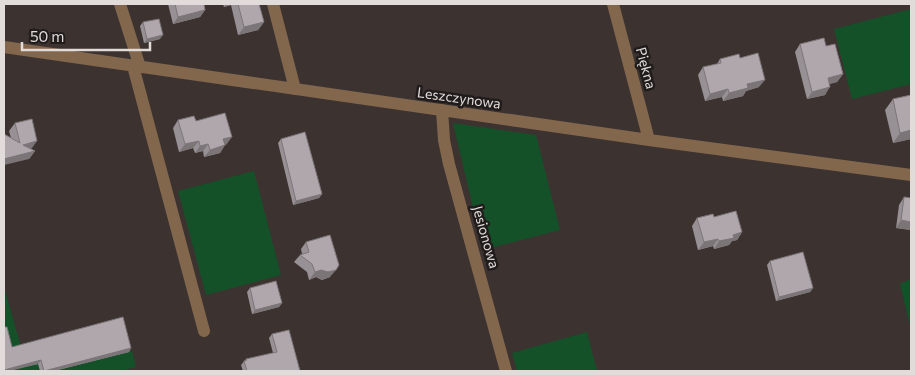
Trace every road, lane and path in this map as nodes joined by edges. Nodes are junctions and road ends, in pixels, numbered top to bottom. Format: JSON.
{"nodes":[{"id":1,"x":120,"y":4,"type":"edge"},
{"id":2,"x":273,"y":4,"type":"edge"},
{"id":3,"x":613,"y":4,"type":"edge"},
{"id":4,"x":4,"y":47,"type":"edge"},
{"id":5,"x":136,"y":66,"type":"junction"},
{"id":6,"x":295,"y":89,"type":"junction"},
{"id":7,"x":442,"y":110,"type":"junction"},
{"id":8,"x":649,"y":140,"type":"junction"},
{"id":9,"x":911,"y":175,"type":"edge"},
{"id":10,"x":204,"y":331,"type":"dead end"},
{"id":11,"x":506,"y":371,"type":"edge"}],
"edges":[{"from":1,"to":5,"type":"street"},
{"from":2,"to":6,"type":"street"},
{"from":3,"to":8,"type":"street","name":"Piękna"},
{"from":4,"to":5,"type":"street","name":"Leszczynowa"},
{"from":5,"to":6,"type":"street","name":"Leszczynowa"},
{"from":5,"to":10,"type":"street"},
{"from":6,"to":7,"type":"street","name":"Leszczynowa"},
{"from":7,"to":8,"type":"street","name":"Leszczynowa"},
{"from":7,"to":11,"type":"street","name":"Jesionowa"},
{"from":8,"to":9,"type":"street","name":"Leszczynowa"}]}
